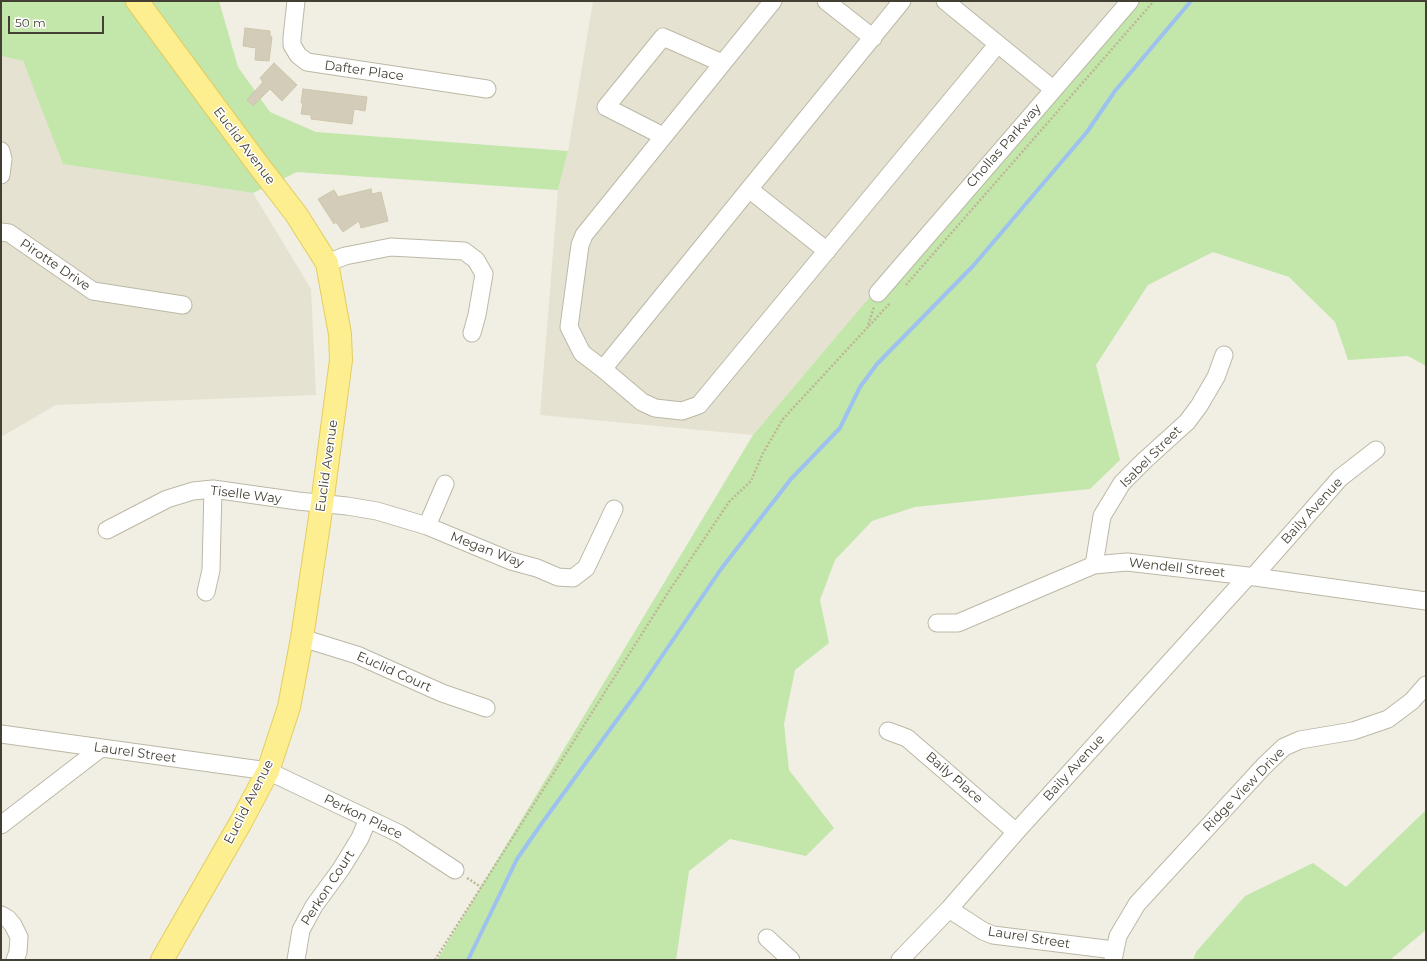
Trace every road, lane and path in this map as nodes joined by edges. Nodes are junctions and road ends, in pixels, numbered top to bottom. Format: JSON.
{"nodes":[{"id":1,"x":137,"y":1,"type":"edge"},
{"id":2,"x":296,"y":1,"type":"edge"},
{"id":3,"x":773,"y":1,"type":"edge"},
{"id":4,"x":826,"y":1,"type":"edge"},
{"id":5,"x":902,"y":1,"type":"edge"},
{"id":6,"x":945,"y":1,"type":"edge"},
{"id":7,"x":1130,"y":1,"type":"edge"},
{"id":8,"x":1154,"y":1,"type":"edge"},
{"id":9,"x":873,"y":38,"type":"junction"},
{"id":10,"x":997,"y":45,"type":"junction"},
{"id":11,"x":722,"y":63,"type":"junction"},
{"id":12,"x":487,"y":89,"type":"dead end"},
{"id":13,"x":1053,"y":90,"type":"junction"},
{"id":14,"x":663,"y":136,"type":"junction"},
{"id":15,"x":1,"y":151,"type":"edge"},
{"id":16,"x":1,"y":175,"type":"edge"},
{"id":17,"x":749,"y":189,"type":"junction"},
{"id":18,"x":1,"y":232,"type":"edge"},
{"id":19,"x":827,"y":251,"type":"junction"},
{"id":20,"x":327,"y":263,"type":"junction"},
{"id":21,"x":902,"y":289,"type":"dead end"},
{"id":22,"x":885,"y":297,"type":"junction"},
{"id":23,"x":182,"y":305,"type":"dead end"},
{"id":24,"x":867,"y":328,"type":"junction"},
{"id":25,"x":472,"y":333,"type":"dead end"},
{"id":26,"x":1224,"y":355,"type":"dead end"},
{"id":27,"x":603,"y":369,"type":"junction"},
{"id":28,"x":1376,"y":450,"type":"dead end"},
{"id":29,"x":445,"y":484,"type":"dead end"},
{"id":30,"x":213,"y":489,"type":"junction"},
{"id":31,"x":322,"y":504,"type":"junction"},
{"id":32,"x":614,"y":509,"type":"dead end"},
{"id":33,"x":427,"y":526,"type":"junction"},
{"id":34,"x":107,"y":530,"type":"dead end"},
{"id":35,"x":1094,"y":565,"type":"junction"},
{"id":36,"x":1250,"y":576,"type":"junction"},
{"id":37,"x":206,"y":592,"type":"dead end"},
{"id":38,"x":1426,"y":601,"type":"edge"},
{"id":39,"x":938,"y":623,"type":"dead end"},
{"id":40,"x":302,"y":638,"type":"junction"},
{"id":41,"x":1426,"y":684,"type":"edge"},
{"id":42,"x":486,"y":708,"type":"dead end"},
{"id":43,"x":888,"y":731,"type":"dead end"},
{"id":44,"x":1,"y":734,"type":"edge"},
{"id":45,"x":101,"y":748,"type":"junction"},
{"id":46,"x":268,"y":771,"type":"junction"},
{"id":47,"x":368,"y":819,"type":"junction"},
{"id":48,"x":1,"y":825,"type":"edge"},
{"id":49,"x":1016,"y":832,"type":"junction"},
{"id":50,"x":455,"y":870,"type":"dead end"},
{"id":51,"x":949,"y":909,"type":"junction"},
{"id":52,"x":1,"y":915,"type":"edge"},
{"id":53,"x":767,"y":938,"type":"dead end"},
{"id":54,"x":1114,"y":955,"type":"edge"},
{"id":55,"x":15,"y":960,"type":"edge"},
{"id":56,"x":162,"y":960,"type":"edge"},
{"id":57,"x":296,"y":960,"type":"edge"},
{"id":58,"x":435,"y":960,"type":"edge"},
{"id":59,"x":791,"y":960,"type":"edge"},
{"id":60,"x":900,"y":960,"type":"edge"}],
"edges":[{"from":1,"to":20,"type":"main road","name":"Euclid Avenue"},
{"from":2,"to":12,"type":"street","name":"Dafter Place"},
{"from":3,"to":11,"type":"street"},
{"from":4,"to":9,"type":"street"},
{"from":5,"to":9,"type":"street"},
{"from":6,"to":10,"type":"street"},
{"from":7,"to":13,"type":"street","name":"Chollas Parkway"},
{"from":8,"to":21,"type":"path"},
{"from":9,"to":17,"type":"street"},
{"from":10,"to":13,"type":"street"},
{"from":10,"to":19,"type":"street"},
{"from":11,"to":14,"type":"street"},
{"from":11,"to":14,"type":"street"},
{"from":13,"to":22,"type":"street","name":"Chollas Parkway"},
{"from":14,"to":27,"type":"street"},
{"from":15,"to":16,"type":"street"},
{"from":17,"to":19,"type":"street"},
{"from":17,"to":27,"type":"street"},
{"from":18,"to":23,"type":"street","name":"Pirotte Drive"},
{"from":19,"to":27,"type":"street"},
{"from":20,"to":25,"type":"street"},
{"from":20,"to":31,"type":"main road","name":"Euclid Avenue"},
{"from":22,"to":24,"type":"path"},
{"from":22,"to":24,"type":"path"},
{"from":24,"to":58,"type":"path"},
{"from":26,"to":35,"type":"street","name":"Isabel Street"},
{"from":28,"to":36,"type":"street","name":"Baily Avenue"},
{"from":29,"to":33,"type":"street"},
{"from":30,"to":31,"type":"street","name":"Tiselle Way"},
{"from":30,"to":34,"type":"street","name":"Tiselle Way"},
{"from":30,"to":37,"type":"street"},
{"from":31,"to":33,"type":"street","name":"Megan Way"},
{"from":31,"to":40,"type":"main road","name":"Euclid Avenue"},
{"from":32,"to":33,"type":"street","name":"Megan Way"},
{"from":35,"to":36,"type":"street","name":"Wendell Street"},
{"from":35,"to":39,"type":"street","name":"Wendell Street"},
{"from":36,"to":38,"type":"street","name":"Wendell Street"},
{"from":36,"to":49,"type":"street","name":"Baily Avenue"},
{"from":40,"to":42,"type":"street","name":"Euclid Court"},
{"from":40,"to":46,"type":"main road","name":"Euclid Avenue"},
{"from":41,"to":54,"type":"street","name":"Ridge View Drive"},
{"from":43,"to":49,"type":"street","name":"Baily Place"},
{"from":44,"to":45,"type":"street","name":"Laurel Street"},
{"from":45,"to":46,"type":"street","name":"Laurel Street"},
{"from":45,"to":48,"type":"street"},
{"from":46,"to":47,"type":"street","name":"Perkon Place"},
{"from":46,"to":56,"type":"main road","name":"Euclid Avenue"},
{"from":47,"to":50,"type":"street","name":"Perkon Place"},
{"from":47,"to":57,"type":"street","name":"Perkon Court"},
{"from":49,"to":51,"type":"street","name":"Baily Avenue"},
{"from":51,"to":54,"type":"street","name":"Laurel Street"},
{"from":51,"to":60,"type":"street","name":"Baily Avenue"},
{"from":52,"to":55,"type":"street"},
{"from":53,"to":59,"type":"street"}]}
